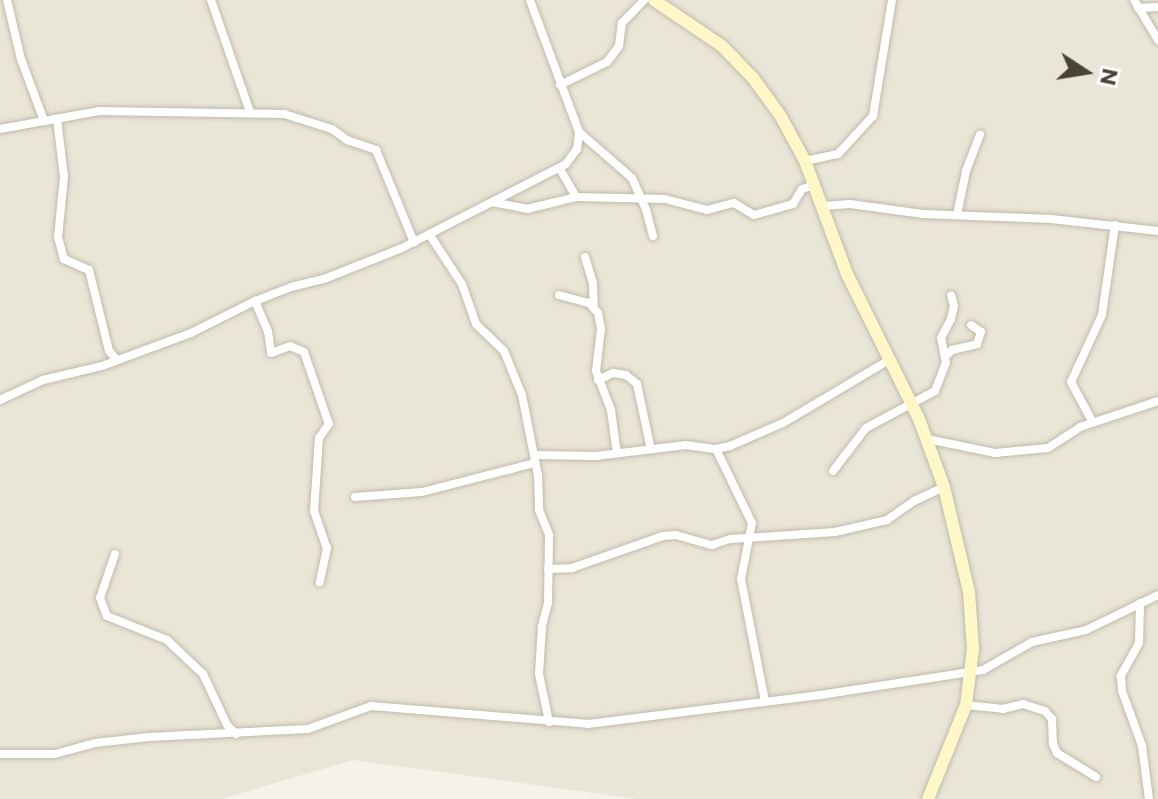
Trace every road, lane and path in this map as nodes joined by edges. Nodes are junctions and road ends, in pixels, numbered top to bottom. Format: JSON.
{"nodes":[{"id":1,"x":7,"y":0,"type":"edge"},
{"id":2,"x":211,"y":0,"type":"edge"},
{"id":3,"x":530,"y":0,"type":"edge"},
{"id":4,"x":644,"y":0,"type":"edge"},
{"id":5,"x":654,"y":0,"type":"edge"},
{"id":6,"x":892,"y":0,"type":"edge"},
{"id":7,"x":1136,"y":4,"type":"edge"},
{"id":8,"x":1158,"y":7,"type":"edge"},
{"id":9,"x":1158,"y":40,"type":"edge"},
{"id":10,"x":560,"y":85,"type":"junction"},
{"id":11,"x":250,"y":112,"type":"junction"},
{"id":12,"x":57,"y":119,"type":"junction"},
{"id":13,"x":44,"y":121,"type":"junction"},
{"id":14,"x":0,"y":129,"type":"edge"},
{"id":15,"x":579,"y":132,"type":"junction"},
{"id":16,"x":980,"y":135,"type":"dead end"},
{"id":17,"x":805,"y":161,"type":"junction"},
{"id":18,"x":560,"y":169,"type":"junction"},
{"id":19,"x":815,"y":185,"type":"junction"},
{"id":20,"x":576,"y":197,"type":"junction"},
{"id":21,"x":642,"y":198,"type":"junction"},
{"id":22,"x":492,"y":202,"type":"junction"},
{"id":23,"x":822,"y":206,"type":"junction"},
{"id":24,"x":957,"y":215,"type":"junction"},
{"id":25,"x":1115,"y":225,"type":"junction"},
{"id":26,"x":1158,"y":231,"type":"edge"},
{"id":27,"x":429,"y":234,"type":"junction"},
{"id":28,"x":653,"y":236,"type":"dead end"},
{"id":29,"x":414,"y":242,"type":"junction"},
{"id":30,"x":585,"y":257,"type":"dead end"},
{"id":31,"x":559,"y":295,"type":"dead end"},
{"id":32,"x":951,"y":295,"type":"dead end"},
{"id":33,"x":255,"y":301,"type":"junction"},
{"id":34,"x":595,"y":307,"type":"junction"},
{"id":35,"x":971,"y":325,"type":"dead end"},
{"id":36,"x":945,"y":357,"type":"junction"},
{"id":37,"x":891,"y":359,"type":"junction"},
{"id":38,"x":117,"y":360,"type":"junction"},
{"id":39,"x":598,"y":380,"type":"junction"},
{"id":40,"x":0,"y":400,"type":"edge"},
{"id":41,"x":1158,"y":401,"type":"edge"},
{"id":42,"x":910,"y":402,"type":"junction"},
{"id":43,"x":1092,"y":421,"type":"junction"},
{"id":44,"x":927,"y":439,"type":"junction"},
{"id":45,"x":716,"y":449,"type":"junction"},
{"id":46,"x":651,"y":450,"type":"junction"},
{"id":47,"x":617,"y":454,"type":"junction"},
{"id":48,"x":534,"y":459,"type":"junction"},
{"id":49,"x":833,"y":471,"type":"dead end"},
{"id":50,"x":944,"y":487,"type":"junction"},
{"id":51,"x":355,"y":497,"type":"dead end"},
{"id":52,"x":750,"y":539,"type":"junction"},
{"id":53,"x":115,"y":554,"type":"dead end"},
{"id":54,"x":548,"y":569,"type":"junction"},
{"id":55,"x":320,"y":582,"type":"dead end"},
{"id":56,"x":1158,"y":595,"type":"edge"},
{"id":57,"x":1140,"y":603,"type":"junction"},
{"id":58,"x":972,"y":673,"type":"junction"},
{"id":59,"x":765,"y":701,"type":"junction"},
{"id":60,"x":966,"y":705,"type":"junction"},
{"id":61,"x":549,"y":722,"type":"junction"},
{"id":62,"x":236,"y":734,"type":"junction"},
{"id":63,"x":0,"y":754,"type":"edge"},
{"id":64,"x":1096,"y":777,"type":"dead end"},
{"id":65,"x":928,"y":799,"type":"edge"},
{"id":66,"x":1149,"y":799,"type":"edge"}],
"edges":[{"from":1,"to":13,"type":"street"},
{"from":2,"to":11,"type":"street"},
{"from":3,"to":10,"type":"street"},
{"from":4,"to":10,"type":"street"},
{"from":5,"to":17,"type":"street"},
{"from":6,"to":17,"type":"street"},
{"from":7,"to":8,"type":"street"},
{"from":7,"to":9,"type":"street"},
{"from":10,"to":15,"type":"street"},
{"from":11,"to":12,"type":"street"},
{"from":11,"to":29,"type":"street"},
{"from":12,"to":13,"type":"street"},
{"from":12,"to":38,"type":"street"},
{"from":13,"to":14,"type":"street"},
{"from":15,"to":18,"type":"street"},
{"from":15,"to":21,"type":"street"},
{"from":16,"to":24,"type":"street"},
{"from":17,"to":19,"type":"street"},
{"from":18,"to":20,"type":"street"},
{"from":18,"to":22,"type":"street"},
{"from":19,"to":21,"type":"street"},
{"from":19,"to":23,"type":"street"},
{"from":20,"to":21,"type":"street"},
{"from":20,"to":22,"type":"street"},
{"from":21,"to":28,"type":"street"},
{"from":22,"to":27,"type":"street"},
{"from":23,"to":24,"type":"street"},
{"from":23,"to":37,"type":"street"},
{"from":24,"to":25,"type":"street"},
{"from":25,"to":26,"type":"street"},
{"from":25,"to":43,"type":"street"},
{"from":27,"to":29,"type":"street"},
{"from":27,"to":48,"type":"street"},
{"from":29,"to":33,"type":"street"},
{"from":30,"to":34,"type":"street"},
{"from":31,"to":34,"type":"street"},
{"from":32,"to":36,"type":"street"},
{"from":33,"to":38,"type":"street"},
{"from":33,"to":55,"type":"street"},
{"from":34,"to":39,"type":"street"},
{"from":35,"to":36,"type":"street"},
{"from":36,"to":42,"type":"street"},
{"from":37,"to":42,"type":"street"},
{"from":37,"to":45,"type":"street"},
{"from":38,"to":40,"type":"street"},
{"from":39,"to":46,"type":"street"},
{"from":39,"to":47,"type":"street"},
{"from":41,"to":43,"type":"street"},
{"from":42,"to":44,"type":"street"},
{"from":42,"to":49,"type":"street"},
{"from":43,"to":44,"type":"street"},
{"from":44,"to":50,"type":"street"},
{"from":45,"to":46,"type":"street"},
{"from":45,"to":52,"type":"street"},
{"from":46,"to":47,"type":"street"},
{"from":47,"to":48,"type":"street"},
{"from":48,"to":51,"type":"street"},
{"from":48,"to":54,"type":"street"},
{"from":50,"to":52,"type":"street"},
{"from":50,"to":58,"type":"street"},
{"from":52,"to":54,"type":"street"},
{"from":52,"to":59,"type":"street"},
{"from":53,"to":62,"type":"street"},
{"from":54,"to":61,"type":"street"},
{"from":56,"to":57,"type":"street"},
{"from":57,"to":58,"type":"street"},
{"from":57,"to":66,"type":"street"},
{"from":58,"to":59,"type":"street"},
{"from":58,"to":60,"type":"street"},
{"from":59,"to":61,"type":"street"},
{"from":60,"to":64,"type":"street"},
{"from":60,"to":65,"type":"street"},
{"from":61,"to":62,"type":"street"},
{"from":62,"to":63,"type":"street"}]}
